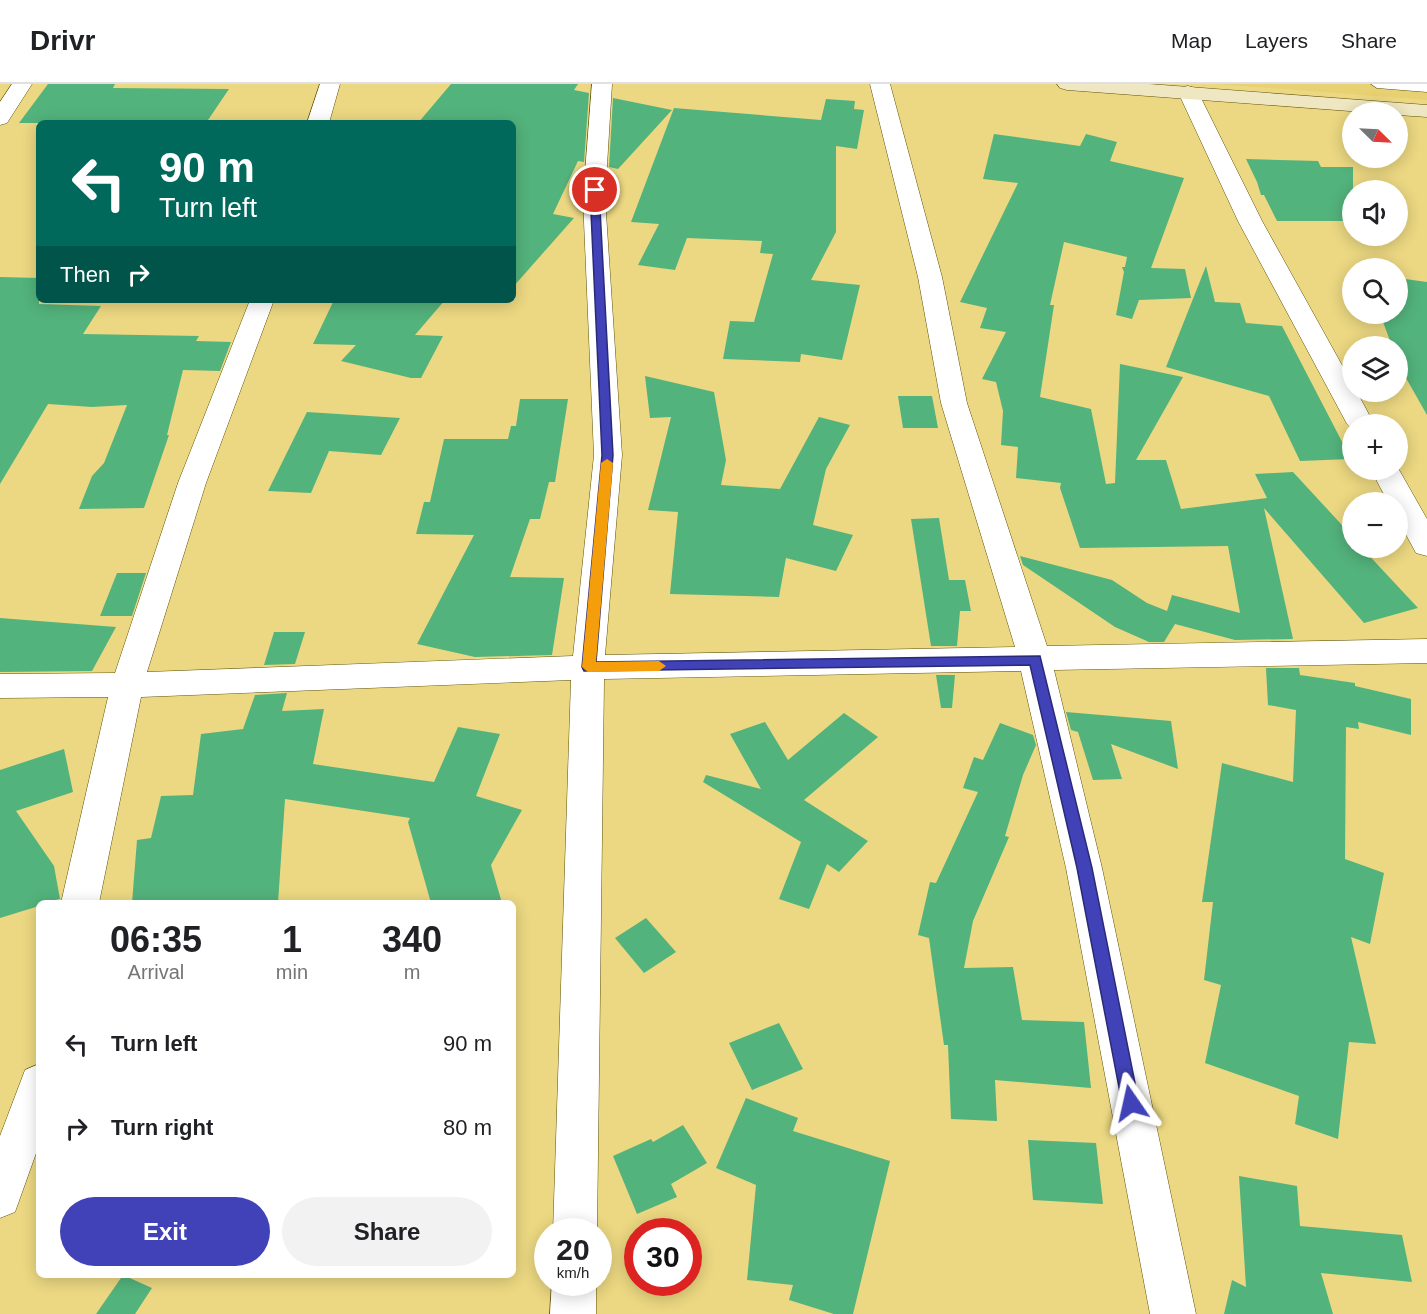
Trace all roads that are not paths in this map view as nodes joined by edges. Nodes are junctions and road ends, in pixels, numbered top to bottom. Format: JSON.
{"nodes":[{"id":1,"x":22,"y":84,"type":"edge"},
{"id":2,"x":330,"y":84,"type":"edge"},
{"id":3,"x":602,"y":84,"type":"edge"},
{"id":4,"x":880,"y":84,"type":"edge"},
{"id":5,"x":1067,"y":84,"type":"edge"},
{"id":6,"x":1377,"y":84,"type":"edge"},
{"id":7,"x":1427,"y":88,"type":"edge"},
{"id":8,"x":1188,"y":92,"type":"junction"},
{"id":9,"x":1427,"y":111,"type":"edge"},
{"id":10,"x":0,"y":119,"type":"edge"},
{"id":11,"x":319,"y":120,"type":"edge"},
{"id":12,"x":261,"y":303,"type":"edge"},
{"id":13,"x":1356,"y":414,"type":"edge"},
{"id":14,"x":1391,"y":480,"type":"edge"},
{"id":15,"x":1427,"y":546,"type":"edge"},
{"id":16,"x":1427,"y":651,"type":"edge"},
{"id":17,"x":1035,"y":660,"type":"junction"},
{"id":18,"x":588,"y":667,"type":"junction"},
{"id":19,"x":127,"y":685,"type":"junction"},
{"id":20,"x":0,"y":686,"type":"edge"},
{"id":21,"x":81,"y":900,"type":"edge"},
{"id":22,"x":36,"y":1092,"type":"edge"},
{"id":23,"x":0,"y":1197,"type":"edge"},
{"id":24,"x":575,"y":1218,"type":"edge"},
{"id":25,"x":574,"y":1296,"type":"edge"},
{"id":26,"x":573,"y":1314,"type":"edge"},
{"id":27,"x":1173,"y":1314,"type":"edge"}],
"edges":[{"from":1,"to":10,"type":"street"},
{"from":2,"to":11,"type":"street"},
{"from":3,"to":18,"type":"street"},
{"from":4,"to":17,"type":"street"},
{"from":5,"to":8,"type":"main road"},
{"from":6,"to":7,"type":"lane"},
{"from":8,"to":9,"type":"main road"},
{"from":8,"to":13,"type":"street"},
{"from":12,"to":19,"type":"street"},
{"from":14,"to":15,"type":"street"},
{"from":16,"to":17,"type":"street"},
{"from":17,"to":18,"type":"street"},
{"from":17,"to":27,"type":"street"},
{"from":18,"to":19,"type":"street"},
{"from":18,"to":24,"type":"street"},
{"from":19,"to":20,"type":"street"},
{"from":19,"to":21,"type":"street"},
{"from":22,"to":23,"type":"street"},
{"from":25,"to":26,"type":"street"}]}
